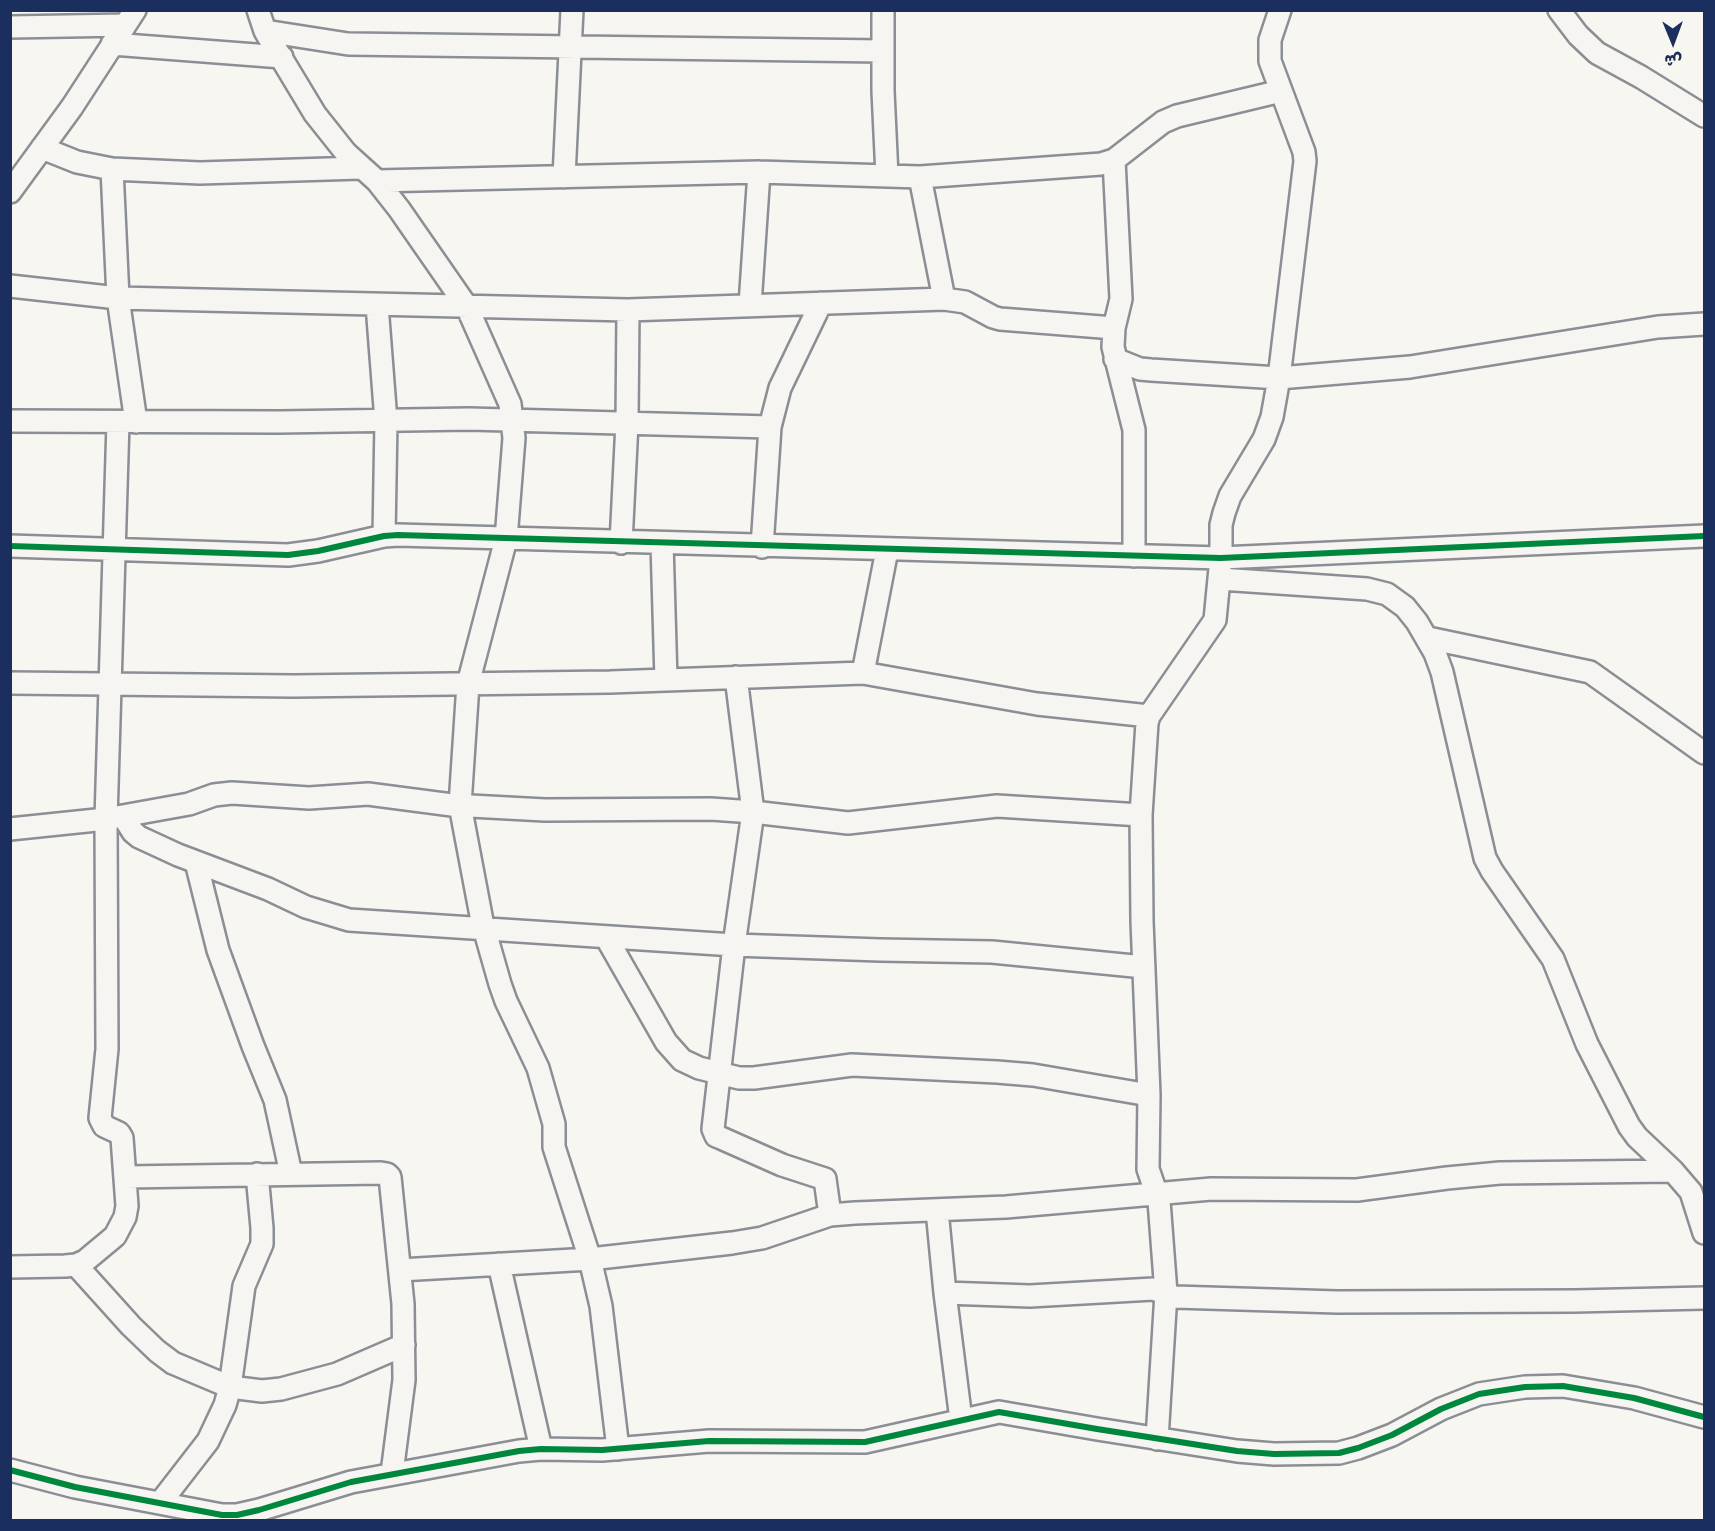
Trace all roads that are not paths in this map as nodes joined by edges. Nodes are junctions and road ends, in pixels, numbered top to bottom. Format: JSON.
{"nodes":[{"id":1,"x":258,"y":10,"type":"edge"},
{"id":2,"x":572,"y":10,"type":"edge"},
{"id":3,"x":883,"y":10,"type":"edge"},
{"id":4,"x":1280,"y":10,"type":"edge"},
{"id":5,"x":1560,"y":10,"type":"edge"},
{"id":6,"x":130,"y":18,"type":"edge"},
{"id":7,"x":10,"y":27,"type":"edge"},
{"id":8,"x":265,"y":31,"type":"junction"},
{"id":9,"x":112,"y":44,"type":"junction"},
{"id":10,"x":569,"y":46,"type":"junction"},
{"id":11,"x":882,"y":51,"type":"junction"},
{"id":12,"x":282,"y":57,"type":"junction"},
{"id":13,"x":1281,"y":91,"type":"junction"},
{"id":14,"x":1704,"y":116,"type":"edge"},
{"id":15,"x":42,"y":148,"type":"junction"},
{"id":16,"x":1114,"y":160,"type":"junction"},
{"id":17,"x":112,"y":169,"type":"junction"},
{"id":18,"x":759,"y":172,"type":"junction"},
{"id":19,"x":369,"y":174,"type":"junction"},
{"id":20,"x":887,"y":176,"type":"junction"},
{"id":21,"x":564,"y":177,"type":"junction"},
{"id":22,"x":920,"y":177,"type":"junction"},
{"id":23,"x":14,"y":182,"type":"edge"},
{"id":24,"x":10,"y":286,"type":"edge"},
{"id":25,"x":118,"y":298,"type":"junction"},
{"id":26,"x":944,"y":299,"type":"junction"},
{"id":27,"x":821,"y":303,"type":"junction"},
{"id":28,"x":377,"y":305,"type":"junction"},
{"id":29,"x":750,"y":305,"type":"junction"},
{"id":30,"x":467,"y":307,"type":"junction"},
{"id":31,"x":628,"y":310,"type":"junction"},
{"id":32,"x":1704,"y":324,"type":"edge"},
{"id":33,"x":1114,"y":328,"type":"junction"},
{"id":34,"x":1115,"y":359,"type":"junction"},
{"id":35,"x":1279,"y":378,"type":"junction"},
{"id":36,"x":513,"y":420,"type":"junction"},
{"id":37,"x":10,"y":421,"type":"edge"},
{"id":38,"x":386,"y":421,"type":"junction"},
{"id":39,"x":127,"y":422,"type":"junction"},
{"id":40,"x":627,"y":423,"type":"junction"},
{"id":41,"x":770,"y":427,"type":"junction"},
{"id":42,"x":384,"y":536,"type":"junction"},
{"id":43,"x":1704,"y":536,"type":"edge"},
{"id":44,"x":506,"y":539,"type":"junction"},
{"id":45,"x":621,"y":543,"type":"junction"},
{"id":46,"x":662,"y":543,"type":"junction"},
{"id":47,"x":10,"y":546,"type":"edge"},
{"id":48,"x":762,"y":546,"type":"junction"},
{"id":49,"x":115,"y":548,"type":"junction"},
{"id":50,"x":887,"y":550,"type":"junction"},
{"id":51,"x":1134,"y":556,"type":"junction"},
{"id":52,"x":1221,"y":558,"type":"junction"},
{"id":53,"x":1220,"y":579,"type":"junction"},
{"id":54,"x":1428,"y":638,"type":"junction"},
{"id":55,"x":863,"y":673,"type":"junction"},
{"id":56,"x":736,"y":677,"type":"junction"},
{"id":57,"x":666,"y":680,"type":"junction"},
{"id":58,"x":10,"y":683,"type":"edge"},
{"id":59,"x":468,"y":684,"type":"junction"},
{"id":60,"x":110,"y":685,"type":"junction"},
{"id":61,"x":1149,"y":716,"type":"junction"},
{"id":62,"x":1704,"y":753,"type":"edge"},
{"id":63,"x":460,"y":805,"type":"junction"},
{"id":64,"x":753,"y":812,"type":"junction"},
{"id":65,"x":1141,"y":815,"type":"junction"},
{"id":66,"x":115,"y":818,"type":"junction"},
{"id":67,"x":10,"y":829,"type":"edge"},
{"id":68,"x":196,"y":862,"type":"junction"},
{"id":69,"x":484,"y":929,"type":"junction"},
{"id":70,"x":606,"y":937,"type":"junction"},
{"id":71,"x":734,"y":945,"type":"junction"},
{"id":72,"x":1144,"y":967,"type":"junction"},
{"id":73,"x":719,"y":1074,"type":"junction"},
{"id":74,"x":1149,"y":1095,"type":"junction"},
{"id":75,"x":1674,"y":1171,"type":"junction"},
{"id":76,"x":257,"y":1174,"type":"junction"},
{"id":77,"x":291,"y":1174,"type":"junction"},
{"id":78,"x":126,"y":1177,"type":"junction"},
{"id":79,"x":1156,"y":1194,"type":"junction"},
{"id":80,"x":937,"y":1210,"type":"junction"},
{"id":81,"x":830,"y":1215,"type":"junction"},
{"id":82,"x":1704,"y":1233,"type":"edge"},
{"id":83,"x":590,"y":1259,"type":"junction"},
{"id":84,"x":499,"y":1264,"type":"junction"},
{"id":85,"x":76,"y":1265,"type":"junction"},
{"id":86,"x":10,"y":1267,"type":"edge"},
{"id":87,"x":400,"y":1270,"type":"junction"},
{"id":88,"x":945,"y":1293,"type":"junction"},
{"id":89,"x":1166,"y":1293,"type":"junction"},
{"id":90,"x":1704,"y":1298,"type":"edge"},
{"id":91,"x":404,"y":1345,"type":"junction"},
{"id":92,"x":230,"y":1387,"type":"junction"},
{"id":93,"x":1704,"y":1417,"type":"edge"},
{"id":94,"x":961,"y":1420,"type":"junction"},
{"id":95,"x":1157,"y":1439,"type":"junction"},
{"id":96,"x":541,"y":1449,"type":"junction"},
{"id":97,"x":618,"y":1449,"type":"junction"},
{"id":98,"x":10,"y":1470,"type":"edge"},
{"id":99,"x":392,"y":1473,"type":"junction"},
{"id":100,"x":160,"y":1503,"type":"junction"}],
"edges":[{"from":1,"to":8,"type":"street"},
{"from":2,"to":10,"type":"street"},
{"from":3,"to":11,"type":"street"},
{"from":4,"to":13,"type":"street"},
{"from":5,"to":14,"type":"street"},
{"from":6,"to":7,"type":"street"},
{"from":6,"to":9,"type":"street"},
{"from":8,"to":10,"type":"street"},
{"from":8,"to":12,"type":"street"},
{"from":9,"to":12,"type":"street"},
{"from":9,"to":15,"type":"street"},
{"from":10,"to":11,"type":"street"},
{"from":10,"to":21,"type":"street"},
{"from":11,"to":20,"type":"street"},
{"from":12,"to":19,"type":"street"},
{"from":13,"to":16,"type":"street"},
{"from":13,"to":35,"type":"street"},
{"from":15,"to":17,"type":"street"},
{"from":15,"to":23,"type":"street"},
{"from":16,"to":22,"type":"street"},
{"from":16,"to":33,"type":"street"},
{"from":17,"to":19,"type":"street"},
{"from":17,"to":25,"type":"street"},
{"from":18,"to":20,"type":"street"},
{"from":18,"to":21,"type":"street"},
{"from":18,"to":29,"type":"street"},
{"from":19,"to":21,"type":"street"},
{"from":19,"to":30,"type":"street"},
{"from":20,"to":22,"type":"street"},
{"from":22,"to":26,"type":"street"},
{"from":24,"to":25,"type":"street"},
{"from":25,"to":28,"type":"street"},
{"from":25,"to":39,"type":"street"},
{"from":26,"to":27,"type":"street"},
{"from":26,"to":33,"type":"street"},
{"from":27,"to":29,"type":"street"},
{"from":27,"to":41,"type":"street"},
{"from":28,"to":30,"type":"street"},
{"from":28,"to":38,"type":"street"},
{"from":29,"to":31,"type":"street"},
{"from":30,"to":31,"type":"street"},
{"from":30,"to":36,"type":"street"},
{"from":31,"to":40,"type":"street"},
{"from":32,"to":35,"type":"street"},
{"from":33,"to":34,"type":"street"},
{"from":34,"to":35,"type":"street"},
{"from":34,"to":51,"type":"street"},
{"from":35,"to":52,"type":"street"},
{"from":36,"to":38,"type":"street"},
{"from":36,"to":40,"type":"street"},
{"from":36,"to":44,"type":"street"},
{"from":37,"to":39,"type":"street"},
{"from":38,"to":39,"type":"street"},
{"from":38,"to":42,"type":"street"},
{"from":39,"to":49,"type":"street"},
{"from":40,"to":41,"type":"street"},
{"from":40,"to":45,"type":"street"},
{"from":41,"to":48,"type":"street"},
{"from":42,"to":44,"type":"street"},
{"from":42,"to":49,"type":"street"},
{"from":43,"to":52,"type":"street"},
{"from":44,"to":45,"type":"street"},
{"from":44,"to":59,"type":"street"},
{"from":45,"to":46,"type":"street"},
{"from":46,"to":48,"type":"street"},
{"from":46,"to":57,"type":"street"},
{"from":47,"to":49,"type":"street"},
{"from":48,"to":50,"type":"street"},
{"from":49,"to":60,"type":"street"},
{"from":50,"to":51,"type":"street"},
{"from":50,"to":55,"type":"street"},
{"from":51,"to":52,"type":"street"},
{"from":52,"to":53,"type":"street"},
{"from":53,"to":54,"type":"street"},
{"from":53,"to":61,"type":"street"},
{"from":54,"to":62,"type":"street"},
{"from":54,"to":75,"type":"street"},
{"from":55,"to":56,"type":"street"},
{"from":55,"to":61,"type":"street"},
{"from":56,"to":57,"type":"street"},
{"from":56,"to":64,"type":"street"},
{"from":57,"to":59,"type":"street"},
{"from":58,"to":60,"type":"street"},
{"from":59,"to":60,"type":"street"},
{"from":59,"to":63,"type":"street"},
{"from":60,"to":66,"type":"street"},
{"from":61,"to":65,"type":"street"},
{"from":63,"to":64,"type":"street"},
{"from":63,"to":66,"type":"street"},
{"from":63,"to":69,"type":"street"},
{"from":64,"to":65,"type":"street"},
{"from":64,"to":71,"type":"street"},
{"from":65,"to":72,"type":"street"},
{"from":66,"to":67,"type":"street"},
{"from":66,"to":68,"type":"street"},
{"from":66,"to":78,"type":"street"},
{"from":68,"to":69,"type":"street"},
{"from":68,"to":77,"type":"street"},
{"from":69,"to":70,"type":"street"},
{"from":69,"to":83,"type":"street"},
{"from":70,"to":71,"type":"street"},
{"from":70,"to":73,"type":"street"},
{"from":71,"to":72,"type":"street"},
{"from":71,"to":73,"type":"street"},
{"from":72,"to":74,"type":"street"},
{"from":73,"to":74,"type":"street"},
{"from":73,"to":81,"type":"street"},
{"from":74,"to":79,"type":"street"},
{"from":75,"to":79,"type":"street"},
{"from":75,"to":82,"type":"street"},
{"from":76,"to":77,"type":"street"},
{"from":76,"to":78,"type":"street"},
{"from":76,"to":92,"type":"street"},
{"from":77,"to":87,"type":"street"},
{"from":78,"to":85,"type":"street"},
{"from":79,"to":80,"type":"street"},
{"from":79,"to":89,"type":"street"},
{"from":80,"to":81,"type":"street"},
{"from":80,"to":88,"type":"street"},
{"from":81,"to":83,"type":"street"},
{"from":83,"to":84,"type":"street"},
{"from":83,"to":97,"type":"street"},
{"from":84,"to":87,"type":"street"},
{"from":84,"to":96,"type":"street"},
{"from":85,"to":86,"type":"street"},
{"from":85,"to":92,"type":"street"},
{"from":87,"to":91,"type":"street"},
{"from":88,"to":89,"type":"street"},
{"from":88,"to":94,"type":"street"},
{"from":89,"to":90,"type":"street"},
{"from":89,"to":95,"type":"street"},
{"from":91,"to":92,"type":"street"},
{"from":91,"to":99,"type":"street"},
{"from":92,"to":100,"type":"street"},
{"from":93,"to":95,"type":"street"},
{"from":94,"to":95,"type":"street"},
{"from":94,"to":97,"type":"street"},
{"from":96,"to":97,"type":"street"},
{"from":96,"to":99,"type":"street"},
{"from":98,"to":100,"type":"street"},
{"from":99,"to":100,"type":"street"}]}
